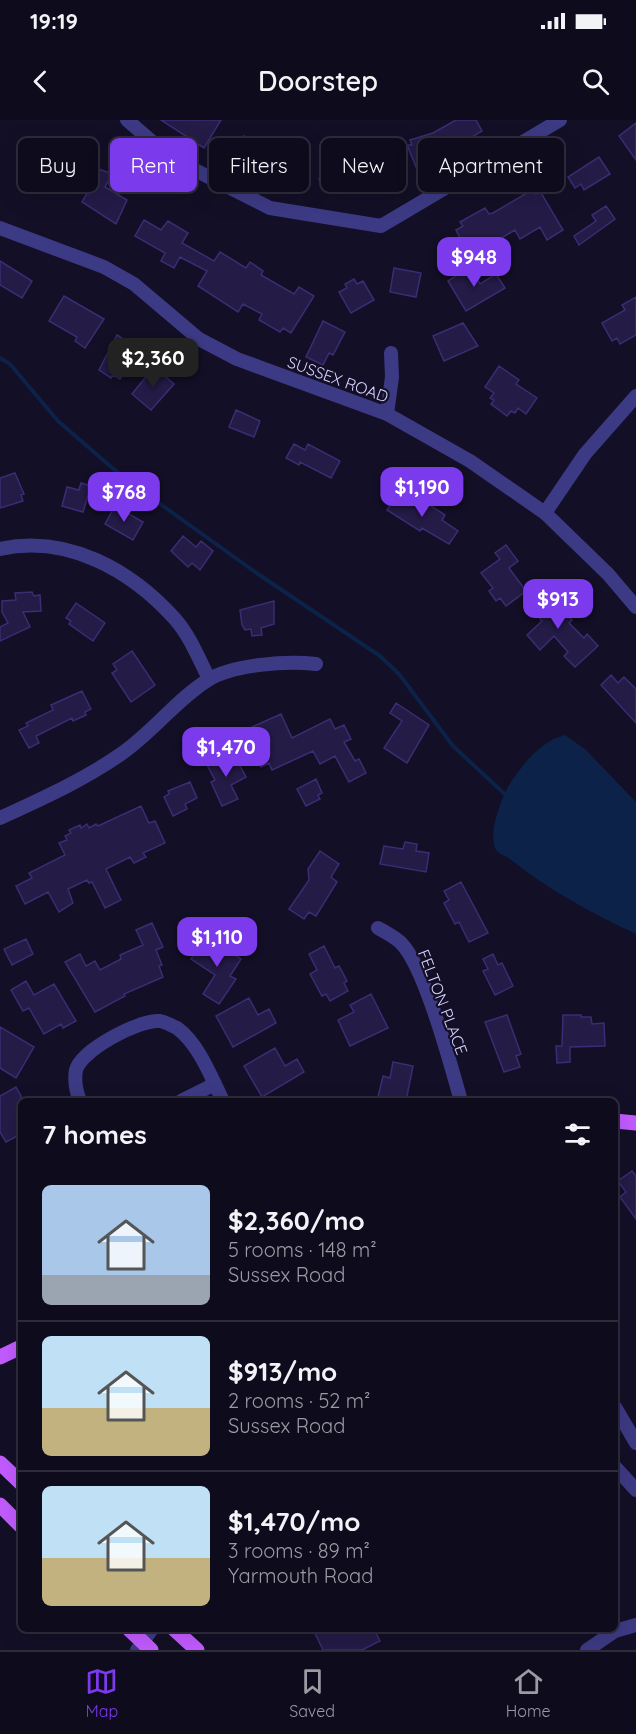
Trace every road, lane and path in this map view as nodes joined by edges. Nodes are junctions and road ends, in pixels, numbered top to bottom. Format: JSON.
{"nodes":[{"id":1,"x":127,"y":120,"type":"edge"},
{"id":2,"x":560,"y":120,"type":"edge"},
{"id":3,"x":0,"y":228,"type":"edge"},
{"id":4,"x":391,"y":353,"type":"dead end"},
{"id":5,"x":636,"y":396,"type":"edge"},
{"id":6,"x":387,"y":414,"type":"junction"},
{"id":7,"x":545,"y":513,"type":"junction"},
{"id":8,"x":0,"y":549,"type":"edge"},
{"id":9,"x":636,"y":607,"type":"edge"},
{"id":10,"x":316,"y":664,"type":"dead end"},
{"id":11,"x":209,"y":679,"type":"junction"},
{"id":12,"x":0,"y":819,"type":"edge"},
{"id":13,"x":378,"y":928,"type":"dead end"},
{"id":14,"x":215,"y":1084,"type":"junction"},
{"id":15,"x":79,"y":1098,"type":"edge"},
{"id":16,"x":188,"y":1098,"type":"edge"},
{"id":17,"x":222,"y":1098,"type":"edge"},
{"id":18,"x":460,"y":1098,"type":"edge"},
{"id":19,"x":618,"y":1121,"type":"edge"},
{"id":20,"x":636,"y":1123,"type":"edge"},
{"id":21,"x":18,"y":1349,"type":"edge"},
{"id":22,"x":0,"y":1358,"type":"edge"},
{"id":23,"x":618,"y":1412,"type":"edge"},
{"id":24,"x":636,"y":1443,"type":"edge"},
{"id":25,"x":0,"y":1463,"type":"edge"},
{"id":26,"x":618,"y":1470,"type":"edge"},
{"id":27,"x":18,"y":1481,"type":"edge"},
{"id":28,"x":636,"y":1490,"type":"edge"},
{"id":29,"x":0,"y":1505,"type":"edge"},
{"id":30,"x":18,"y":1523,"type":"edge"},
{"id":31,"x":636,"y":1625,"type":"edge"},
{"id":32,"x":618,"y":1630,"type":"edge"},
{"id":33,"x":131,"y":1632,"type":"edge"},
{"id":34,"x":150,"y":1632,"type":"edge"},
{"id":35,"x":177,"y":1632,"type":"edge"},
{"id":36,"x":614,"y":1632,"type":"edge"},
{"id":37,"x":143,"y":1647,"type":"edge"},
{"id":38,"x":197,"y":1650,"type":"edge"},
{"id":39,"x":587,"y":1650,"type":"edge"}],
"edges":[{"from":1,"to":2,"type":"street"},
{"from":3,"to":6,"type":"street","name":"SUSSEX ROAD"},
{"from":4,"to":6,"type":"street"},
{"from":5,"to":7,"type":"street"},
{"from":6,"to":7,"type":"street","name":"SUSSEX ROAD"},
{"from":7,"to":9,"type":"street","name":"SUSSEX ROAD"},
{"from":8,"to":11,"type":"street"},
{"from":10,"to":11,"type":"street"},
{"from":11,"to":12,"type":"street"},
{"from":13,"to":18,"type":"street","name":"FELTON PLACE"},
{"from":14,"to":15,"type":"street"},
{"from":14,"to":16,"type":"street"},
{"from":14,"to":17,"type":"street"},
{"from":19,"to":20,"type":"main road"},
{"from":21,"to":22,"type":"main road"},
{"from":23,"to":24,"type":"street"},
{"from":25,"to":27,"type":"main road"},
{"from":26,"to":28,"type":"street"},
{"from":29,"to":30,"type":"main road"},
{"from":31,"to":32,"type":"street"},
{"from":33,"to":37,"type":"main road"},
{"from":34,"to":37,"type":"street"},
{"from":35,"to":38,"type":"main road"},
{"from":36,"to":39,"type":"street"}]}
